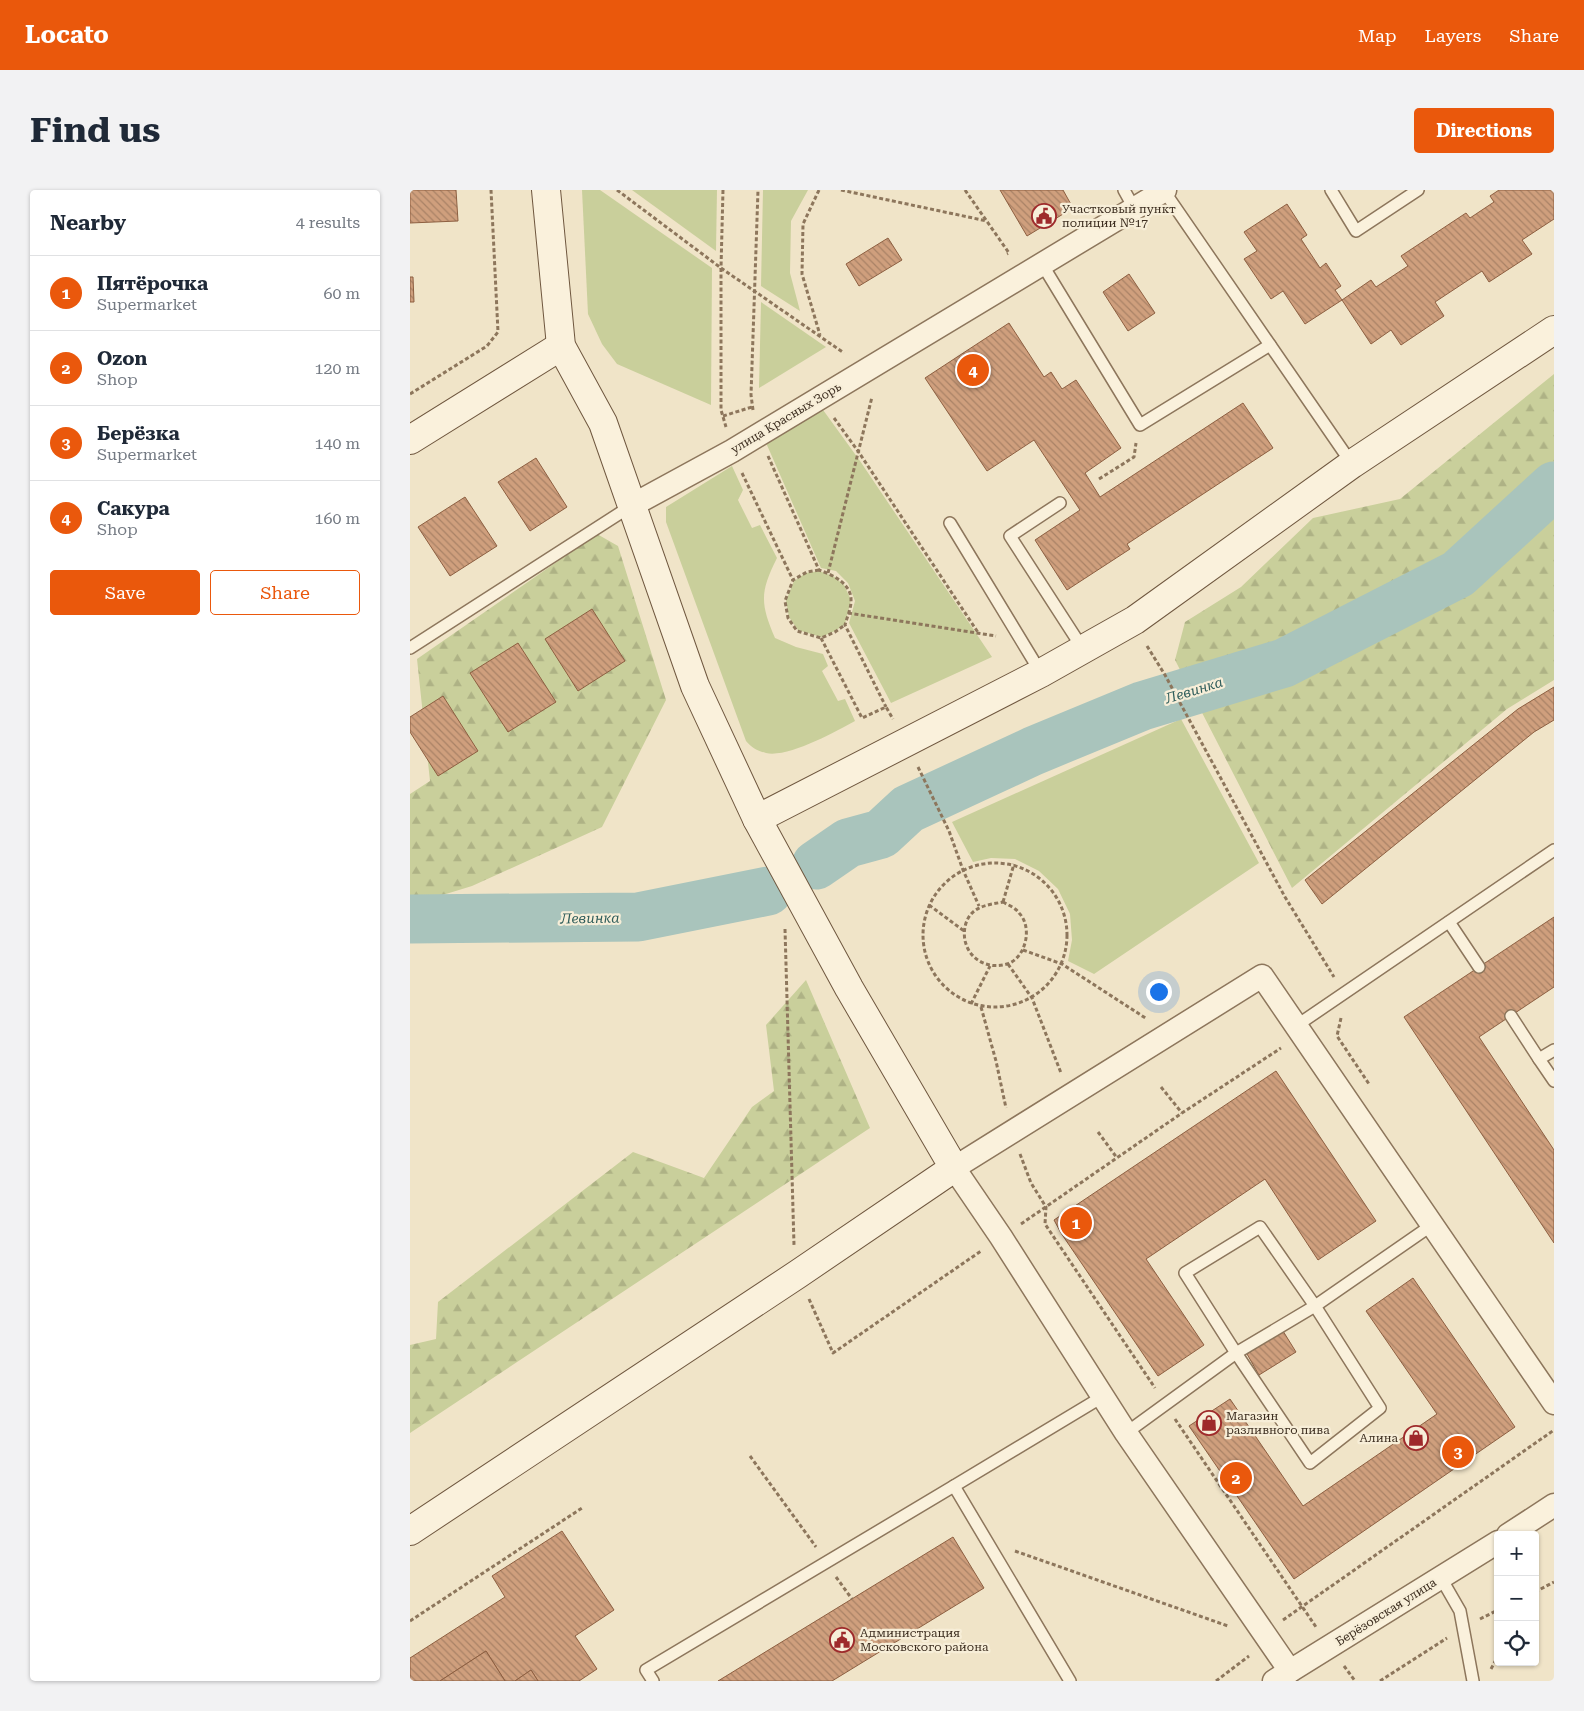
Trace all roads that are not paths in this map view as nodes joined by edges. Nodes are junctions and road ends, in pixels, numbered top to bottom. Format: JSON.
{"nodes":[{"id":1,"x":546,"y":190,"type":"edge"},
{"id":2,"x":1164,"y":190,"type":"edge"},
{"id":3,"x":1331,"y":190,"type":"edge"},
{"id":4,"x":1418,"y":190,"type":"edge"},
{"id":5,"x":1129,"y":199,"type":"edge"},
{"id":6,"x":1042,"y":264,"type":"junction"},
{"id":7,"x":1554,"y":330,"type":"edge"},
{"id":8,"x":1270,"y":345,"type":"junction"},
{"id":9,"x":561,"y":346,"type":"junction"},
{"id":10,"x":410,"y":440,"type":"edge"},
{"id":11,"x":1352,"y":464,"type":"junction"},
{"id":12,"x":1060,"y":503,"type":"dead end"},
{"id":13,"x":631,"y":506,"type":"junction"},
{"id":14,"x":950,"y":523,"type":"dead end"},
{"id":15,"x":410,"y":648,"type":"edge"},
{"id":16,"x":1082,"y":649,"type":"junction"},
{"id":17,"x":1041,"y":673,"type":"junction"},
{"id":18,"x":757,"y":819,"type":"junction"},
{"id":19,"x":1554,"y":850,"type":"edge"},
{"id":20,"x":1448,"y":922,"type":"junction"},
{"id":21,"x":1479,"y":967,"type":"dead end"},
{"id":22,"x":1511,"y":1016,"type":"dead end"},
{"id":23,"x":1296,"y":1026,"type":"junction"},
{"id":24,"x":1554,"y":1050,"type":"edge"},
{"id":25,"x":1540,"y":1060,"type":"junction"},
{"id":26,"x":1554,"y":1082,"type":"edge"},
{"id":27,"x":954,"y":1168,"type":"junction"},
{"id":28,"x":1432,"y":1224,"type":"junction"},
{"id":29,"x":1315,"y":1306,"type":"junction"},
{"id":30,"x":1236,"y":1354,"type":"junction"},
{"id":31,"x":1102,"y":1396,"type":"junction"},
{"id":32,"x":1554,"y":1403,"type":"edge"},
{"id":33,"x":1126,"y":1433,"type":"junction"},
{"id":34,"x":954,"y":1486,"type":"junction"},
{"id":35,"x":1554,"y":1506,"type":"edge"},
{"id":36,"x":410,"y":1531,"type":"edge"},
{"id":37,"x":1514,"y":1531,"type":"edge"},
{"id":38,"x":1494,"y":1544,"type":"edge"},
{"id":39,"x":1440,"y":1578,"type":"junction"},
{"id":40,"x":1282,"y":1676,"type":"edge"},
{"id":41,"x":653,"y":1681,"type":"edge"},
{"id":42,"x":1070,"y":1681,"type":"edge"},
{"id":43,"x":1473,"y":1681,"type":"edge"}],
"edges":[{"from":1,"to":9,"type":"street"},
{"from":2,"to":5,"type":"street","name":"улица Красных Зорь"},
{"from":2,"to":8,"type":"lane"},
{"from":3,"to":4,"type":"lane"},
{"from":5,"to":6,"type":"street","name":"улица Красных Зорь"},
{"from":6,"to":8,"type":"lane"},
{"from":6,"to":13,"type":"street","name":"улица Красных Зорь"},
{"from":7,"to":11,"type":"street"},
{"from":8,"to":11,"type":"lane"},
{"from":9,"to":10,"type":"street"},
{"from":9,"to":13,"type":"street"},
{"from":11,"to":16,"type":"street"},
{"from":12,"to":16,"type":"lane"},
{"from":13,"to":15,"type":"lane","name":"улица Красных Зорь"},
{"from":13,"to":18,"type":"street"},
{"from":14,"to":17,"type":"lane"},
{"from":16,"to":17,"type":"street"},
{"from":17,"to":18,"type":"street"},
{"from":18,"to":27,"type":"street"},
{"from":19,"to":20,"type":"lane"},
{"from":20,"to":21,"type":"lane"},
{"from":20,"to":23,"type":"lane"},
{"from":22,"to":25,"type":"lane"},
{"from":23,"to":27,"type":"street"},
{"from":23,"to":28,"type":"street"},
{"from":24,"to":25,"type":"lane"},
{"from":25,"to":26,"type":"lane"},
{"from":27,"to":31,"type":"street"},
{"from":27,"to":36,"type":"street"},
{"from":28,"to":29,"type":"lane"},
{"from":28,"to":32,"type":"street"},
{"from":29,"to":30,"type":"lane"},
{"from":29,"to":30,"type":"lane"},
{"from":29,"to":30,"type":"lane"},
{"from":30,"to":33,"type":"lane"},
{"from":31,"to":33,"type":"street"},
{"from":31,"to":34,"type":"lane"},
{"from":33,"to":40,"type":"street"},
{"from":34,"to":41,"type":"lane"},
{"from":34,"to":42,"type":"lane"},
{"from":35,"to":37,"type":"street"},
{"from":38,"to":39,"type":"street","name":"Берёзовская улица"},
{"from":39,"to":40,"type":"street","name":"Берёзовская улица"},
{"from":39,"to":43,"type":"lane"}]}
